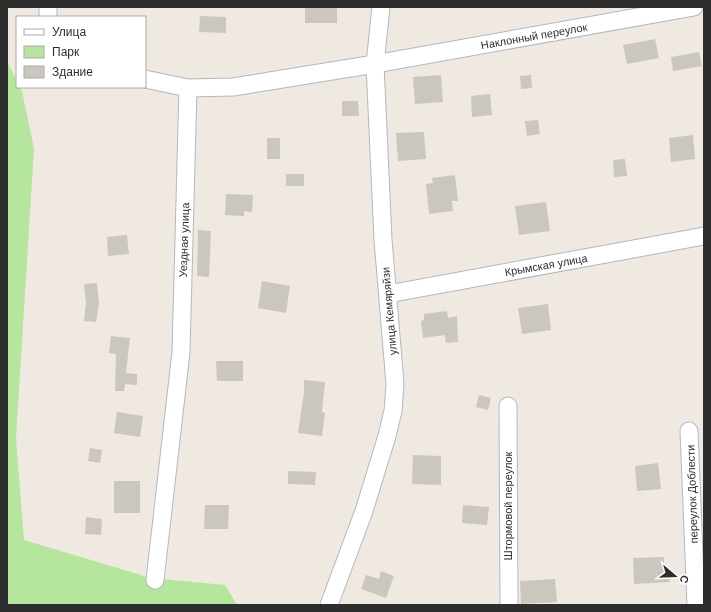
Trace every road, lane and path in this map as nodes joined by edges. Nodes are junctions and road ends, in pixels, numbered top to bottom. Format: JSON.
{"nodes":[{"id":1,"x":381,"y":7,"type":"edge"},
{"id":2,"x":694,"y":7,"type":"edge"},
{"id":3,"x":375,"y":64,"type":"junction"},
{"id":4,"x":146,"y":79,"type":"edge"},
{"id":5,"x":188,"y":88,"type":"junction"},
{"id":6,"x":704,"y":236,"type":"edge"},
{"id":7,"x":388,"y":294,"type":"junction"},
{"id":8,"x":508,"y":406,"type":"dead end"},
{"id":9,"x":689,"y":431,"type":"dead end"},
{"id":10,"x":155,"y":580,"type":"dead end"},
{"id":11,"x":328,"y":605,"type":"edge"},
{"id":12,"x":509,"y":605,"type":"edge"},
{"id":13,"x":696,"y":605,"type":"edge"}],
"edges":[{"from":1,"to":3,"type":"street","name":"улица Кемяряйзи"},
{"from":2,"to":3,"type":"street","name":"Наклонный переулок"},
{"from":3,"to":5,"type":"street"},
{"from":3,"to":7,"type":"street","name":"улица Кемяряйзи"},
{"from":4,"to":5,"type":"street"},
{"from":5,"to":10,"type":"street","name":"Уездная улица"},
{"from":6,"to":7,"type":"street","name":"Крымская улица"},
{"from":7,"to":11,"type":"street","name":"улица Кемяряйзи"},
{"from":8,"to":12,"type":"street","name":"Штормовой переулок"},
{"from":9,"to":13,"type":"street","name":"переулок Доблести"}]}
